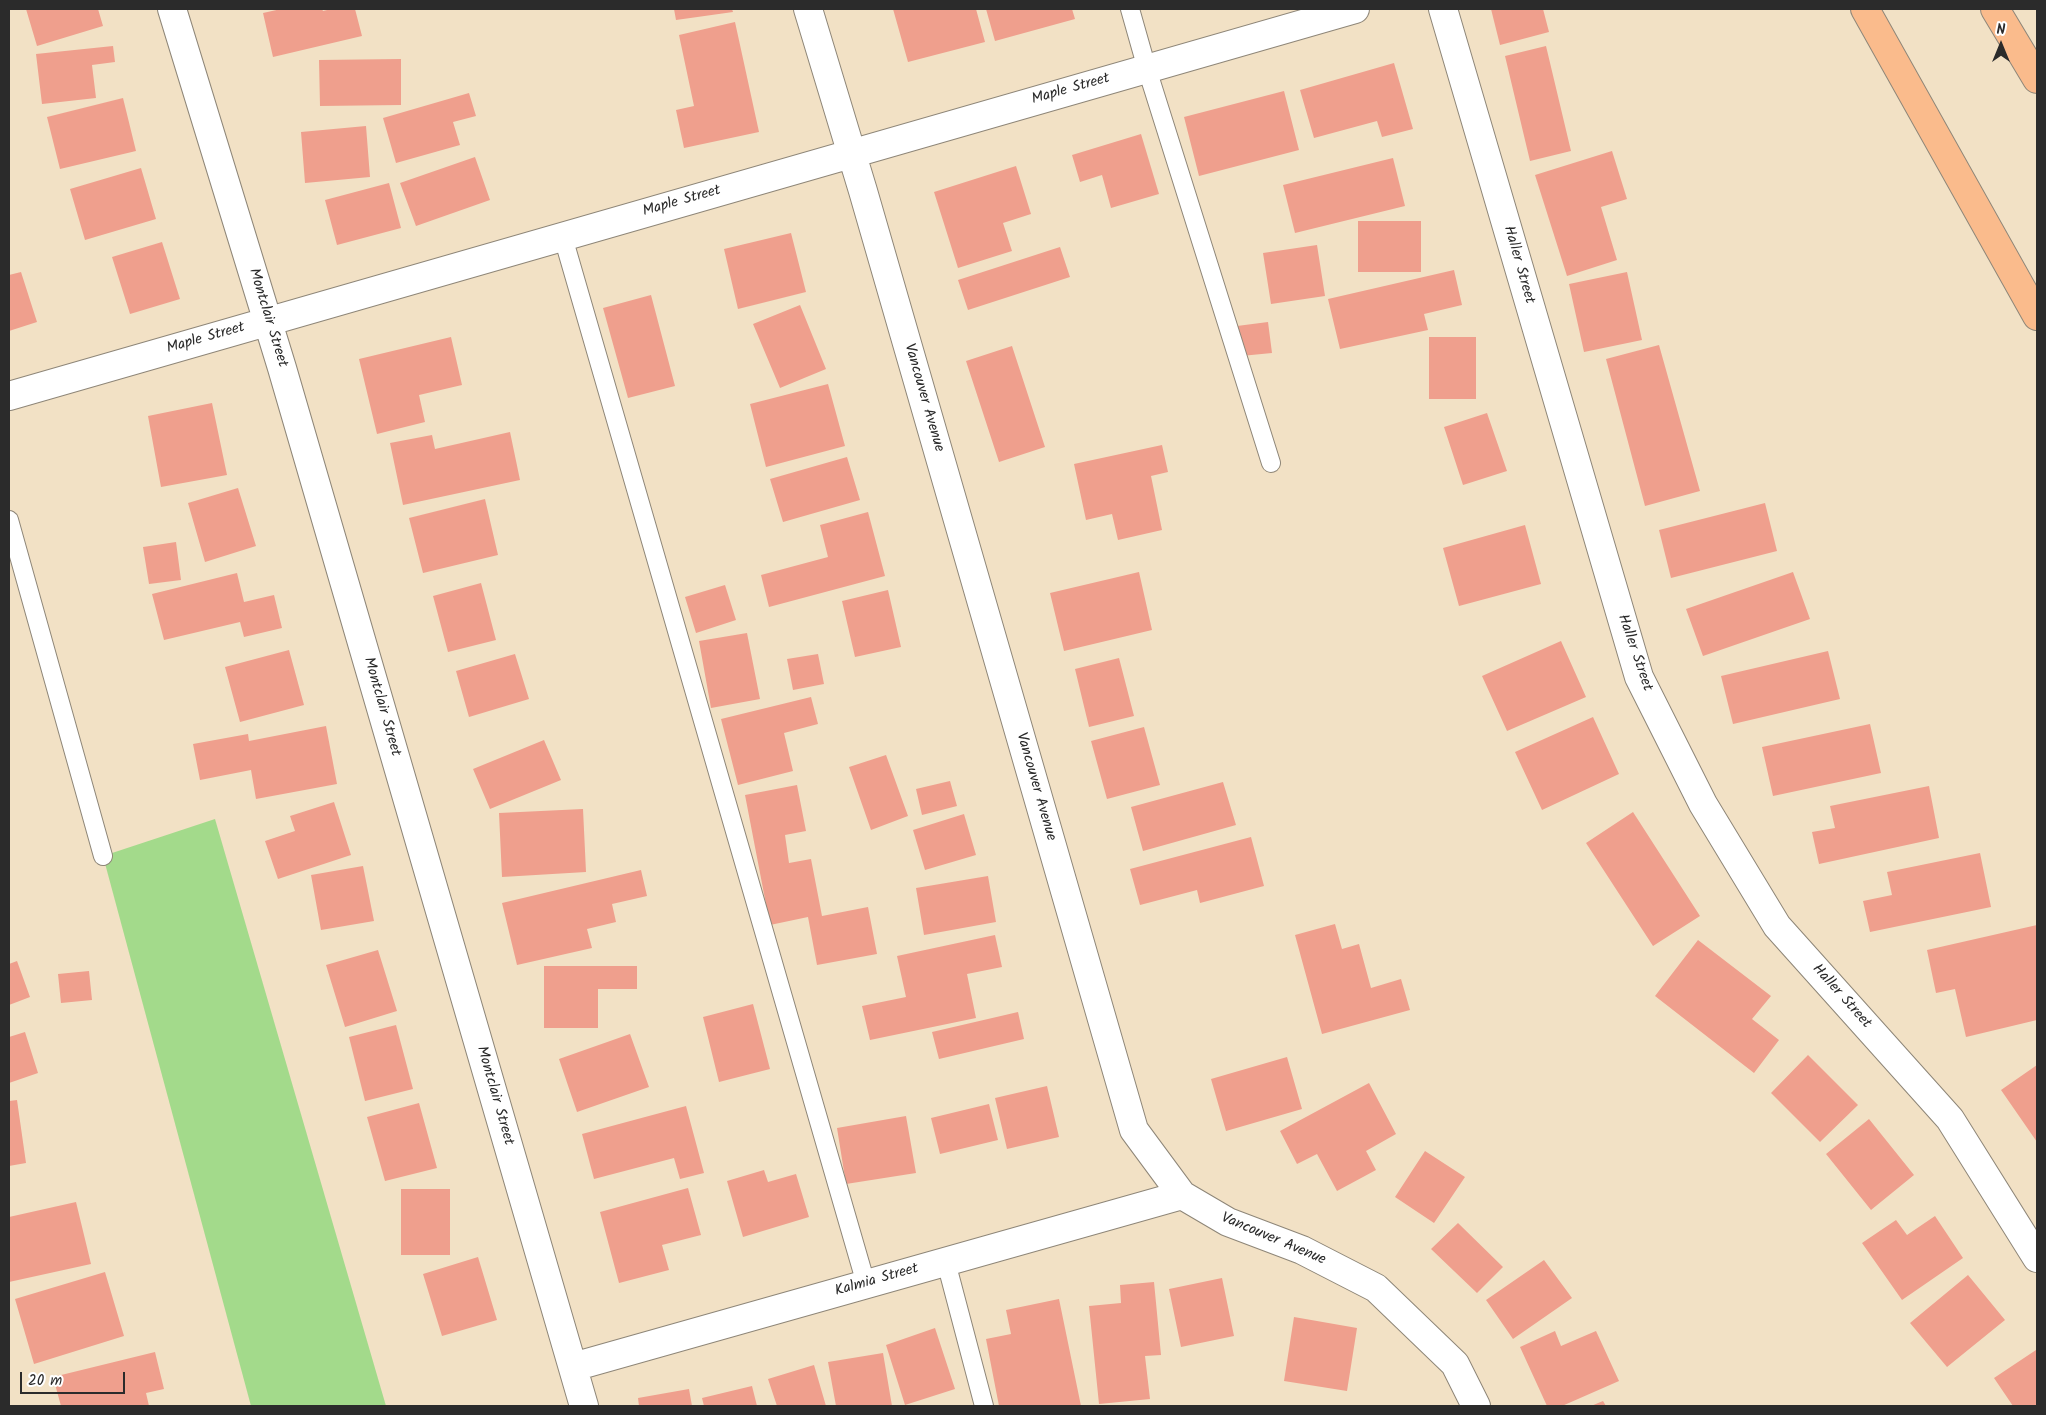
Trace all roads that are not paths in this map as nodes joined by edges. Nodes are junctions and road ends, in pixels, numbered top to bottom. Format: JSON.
{"nodes":[{"id":1,"x":172,"y":9,"type":"edge"},
{"id":2,"x":808,"y":9,"type":"edge"},
{"id":3,"x":1130,"y":9,"type":"edge"},
{"id":4,"x":1355,"y":9,"type":"edge"},
{"id":5,"x":1443,"y":9,"type":"edge"},
{"id":6,"x":1865,"y":9,"type":"edge"},
{"id":7,"x":1995,"y":9,"type":"edge"},
{"id":8,"x":1147,"y":69,"type":"junction"},
{"id":9,"x":2037,"y":79,"type":"edge"},
{"id":10,"x":851,"y":154,"type":"junction"},
{"id":11,"x":563,"y":237,"type":"junction"},
{"id":12,"x":2037,"y":316,"type":"edge"},
{"id":13,"x":268,"y":322,"type":"junction"},
{"id":14,"x":9,"y":396,"type":"edge"},
{"id":15,"x":1272,"y":462,"type":"dead end"},
{"id":16,"x":9,"y":520,"type":"edge"},
{"id":17,"x":103,"y":856,"type":"dead end"},
{"id":18,"x":1182,"y":1195,"type":"junction"},
{"id":19,"x":2037,"y":1258,"type":"edge"},
{"id":20,"x":946,"y":1262,"type":"junction"},
{"id":21,"x":866,"y":1284,"type":"junction"},
{"id":22,"x":573,"y":1367,"type":"junction"},
{"id":23,"x":584,"y":1406,"type":"edge"},
{"id":24,"x":984,"y":1406,"type":"edge"},
{"id":25,"x":1476,"y":1406,"type":"edge"}],
"edges":[{"from":1,"to":13,"type":"street","name":"Montclair Street"},
{"from":2,"to":10,"type":"street","name":"Vancouver Avenue"},
{"from":3,"to":8,"type":"lane"},
{"from":4,"to":8,"type":"street","name":"Maple Street"},
{"from":5,"to":19,"type":"street","name":"Haller Street"},
{"from":6,"to":12,"type":"highway"},
{"from":7,"to":9,"type":"highway"},
{"from":8,"to":10,"type":"street","name":"Maple Street"},
{"from":8,"to":15,"type":"lane"},
{"from":10,"to":11,"type":"street","name":"Maple Street"},
{"from":10,"to":18,"type":"street","name":"Vancouver Avenue"},
{"from":11,"to":13,"type":"street","name":"Maple Street"},
{"from":11,"to":21,"type":"lane"},
{"from":13,"to":14,"type":"street","name":"Maple Street"},
{"from":13,"to":22,"type":"street","name":"Montclair Street"},
{"from":16,"to":17,"type":"lane"},
{"from":18,"to":20,"type":"street","name":"Kalmia Street"},
{"from":18,"to":25,"type":"street","name":"Vancouver Avenue"},
{"from":20,"to":21,"type":"street","name":"Kalmia Street"},
{"from":20,"to":24,"type":"lane"},
{"from":21,"to":22,"type":"street","name":"Kalmia Street"},
{"from":22,"to":23,"type":"street","name":"Montclair Street"}]}
